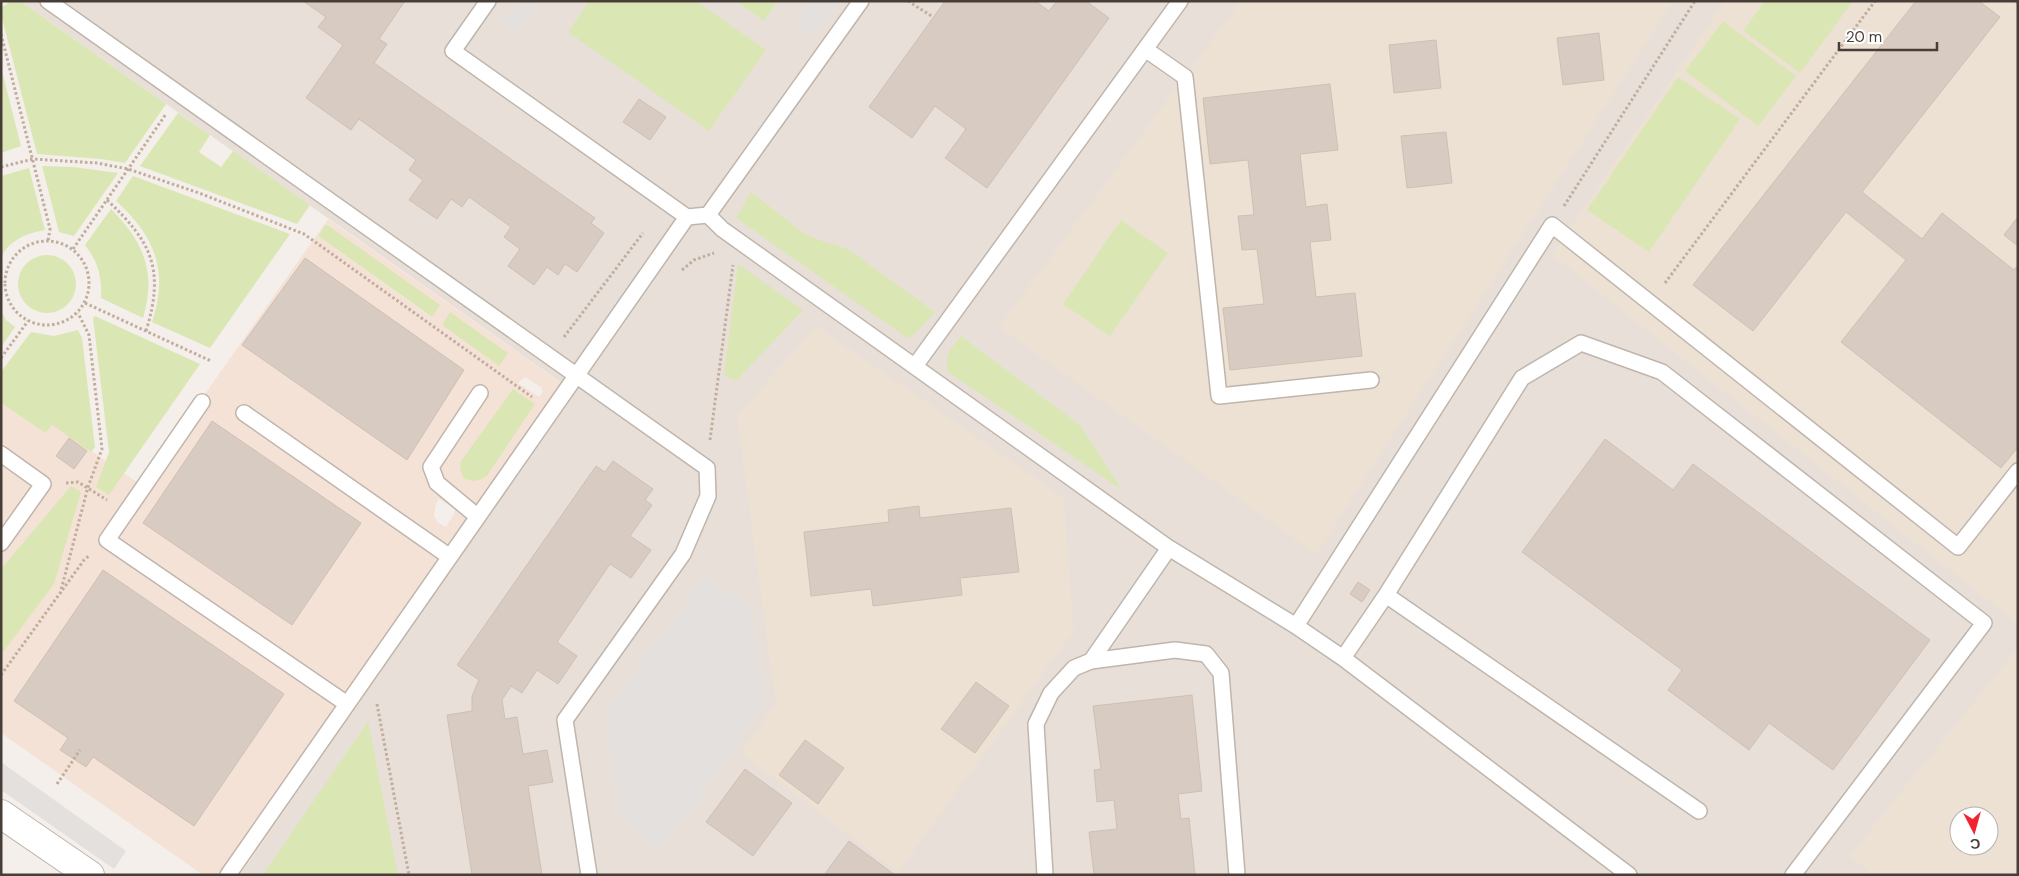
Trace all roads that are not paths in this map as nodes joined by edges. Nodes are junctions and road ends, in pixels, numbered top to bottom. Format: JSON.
{"nodes":[{"id":1,"x":48,"y":1,"type":"edge"},
{"id":2,"x":488,"y":1,"type":"edge"},
{"id":3,"x":861,"y":1,"type":"edge"},
{"id":4,"x":1180,"y":1,"type":"edge"},
{"id":5,"x":1145,"y":49,"type":"junction"},
{"id":6,"x":708,"y":215,"type":"junction"},
{"id":7,"x":687,"y":217,"type":"junction"},
{"id":8,"x":915,"y":366,"type":"junction"},
{"id":9,"x":576,"y":377,"type":"junction"},
{"id":10,"x":1371,"y":380,"type":"dead end"},
{"id":11,"x":480,"y":393,"type":"dead end"},
{"id":12,"x":202,"y":402,"type":"dead end"},
{"id":13,"x":244,"y":413,"type":"dead end"},
{"id":14,"x":1,"y":454,"type":"edge"},
{"id":15,"x":2018,"y":471,"type":"edge"},
{"id":16,"x":478,"y":517,"type":"junction"},
{"id":17,"x":1,"y":543,"type":"edge"},
{"id":18,"x":1169,"y":548,"type":"junction"},
{"id":19,"x":450,"y":557,"type":"junction"},
{"id":20,"x":1386,"y":595,"type":"junction"},
{"id":21,"x":1296,"y":626,"type":"junction"},
{"id":22,"x":1343,"y":658,"type":"junction"},
{"id":23,"x":1091,"y":661,"type":"junction"},
{"id":24,"x":347,"y":704,"type":"junction"},
{"id":25,"x":1699,"y":811,"type":"dead end"},
{"id":26,"x":1,"y":814,"type":"edge"},
{"id":27,"x":90,"y":875,"type":"edge"},
{"id":28,"x":228,"y":875,"type":"edge"},
{"id":29,"x":589,"y":875,"type":"edge"},
{"id":30,"x":1046,"y":875,"type":"edge"},
{"id":31,"x":1237,"y":875,"type":"edge"},
{"id":32,"x":1629,"y":875,"type":"edge"},
{"id":33,"x":1793,"y":875,"type":"edge"}],
"edges":[{"from":1,"to":9,"type":"lane"},
{"from":2,"to":7,"type":"lane"},
{"from":3,"to":6,"type":"lane"},
{"from":4,"to":5,"type":"lane"},
{"from":5,"to":8,"type":"lane"},
{"from":5,"to":10,"type":"lane"},
{"from":6,"to":7,"type":"lane"},
{"from":6,"to":8,"type":"lane"},
{"from":7,"to":9,"type":"lane"},
{"from":8,"to":18,"type":"lane"},
{"from":9,"to":16,"type":"lane"},
{"from":9,"to":29,"type":"lane"},
{"from":11,"to":16,"type":"lane"},
{"from":12,"to":24,"type":"lane"},
{"from":13,"to":19,"type":"lane"},
{"from":14,"to":17,"type":"lane"},
{"from":15,"to":21,"type":"lane"},
{"from":16,"to":19,"type":"lane"},
{"from":18,"to":21,"type":"lane"},
{"from":18,"to":23,"type":"lane"},
{"from":19,"to":24,"type":"lane"},
{"from":20,"to":22,"type":"lane"},
{"from":20,"to":25,"type":"lane"},
{"from":20,"to":33,"type":"lane"},
{"from":21,"to":22,"type":"lane"},
{"from":22,"to":32,"type":"lane"},
{"from":23,"to":30,"type":"lane"},
{"from":23,"to":31,"type":"lane"},
{"from":24,"to":28,"type":"lane"},
{"from":26,"to":27,"type":"street"}]}
